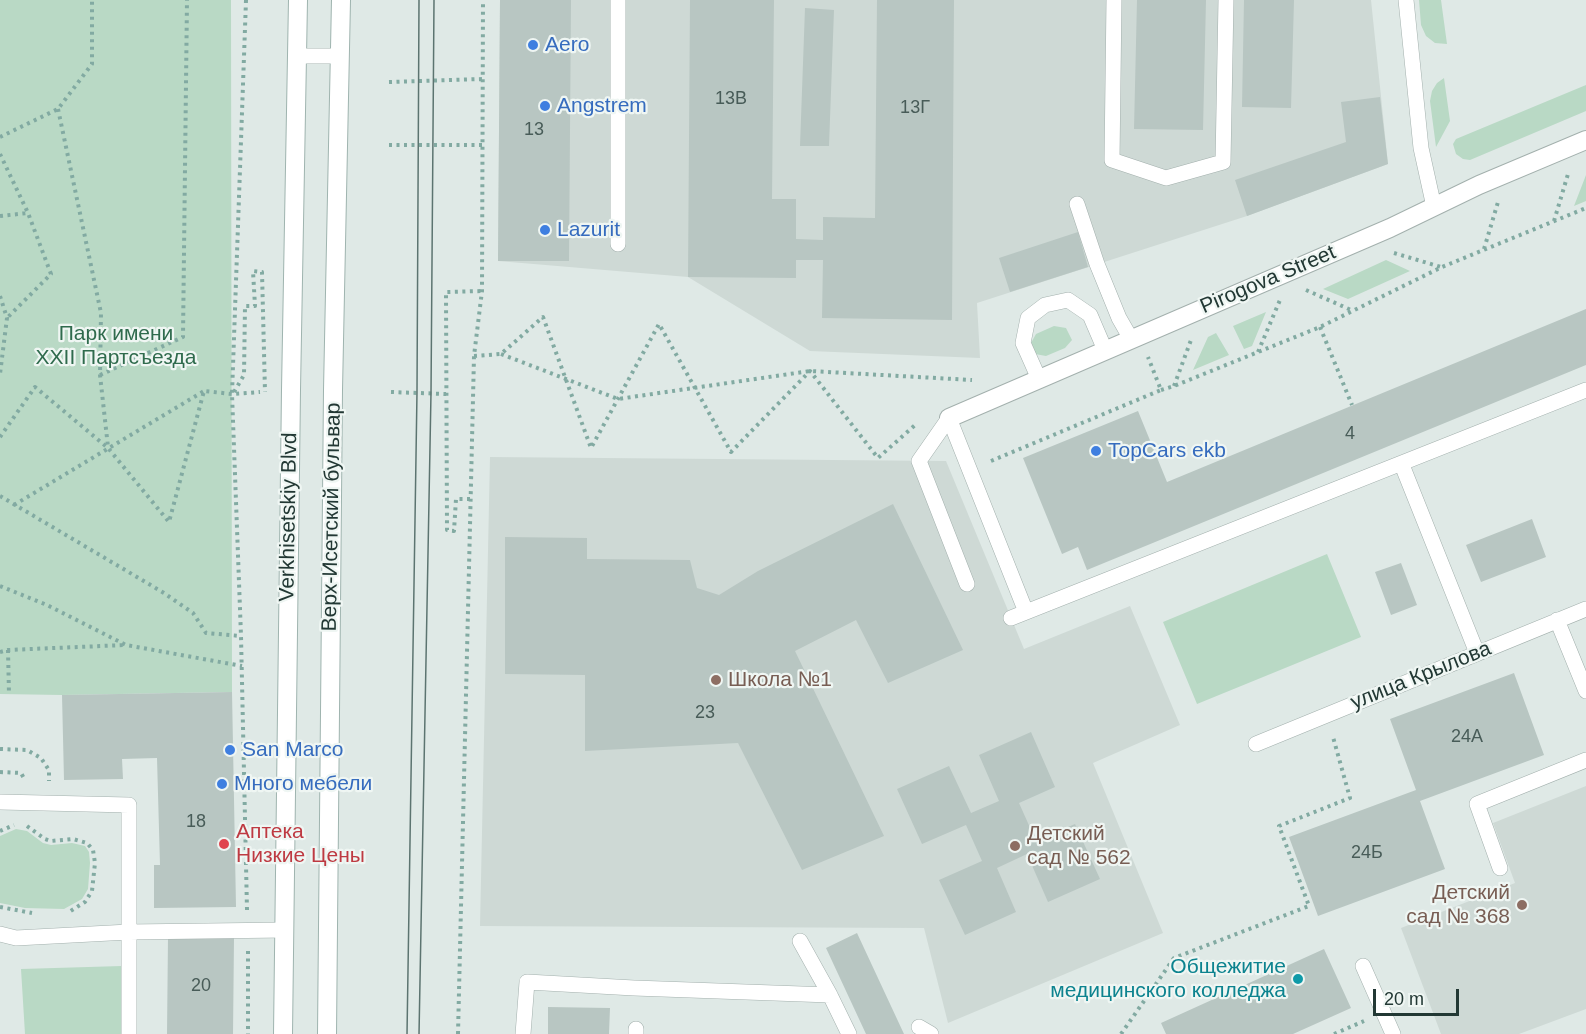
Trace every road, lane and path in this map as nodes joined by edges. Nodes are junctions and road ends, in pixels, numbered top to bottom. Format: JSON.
{"nodes":[{"id":1,"x":92,"y":0,"type":"edge"},
{"id":2,"x":187,"y":0,"type":"edge"},
{"id":3,"x":246,"y":0,"type":"edge"},
{"id":4,"x":298,"y":0,"type":"edge"},
{"id":5,"x":340,"y":0,"type":"edge"},
{"id":6,"x":483,"y":0,"type":"edge"},
{"id":7,"x":618,"y":0,"type":"edge"},
{"id":8,"x":1114,"y":0,"type":"edge"},
{"id":9,"x":1226,"y":0,"type":"edge"},
{"id":10,"x":1406,"y":0,"type":"edge"},
{"id":11,"x":297,"y":56,"type":"junction"},
{"id":12,"x":340,"y":56,"type":"junction"},
{"id":13,"x":483,"y":80,"type":"junction"},
{"id":14,"x":389,"y":82,"type":"dead end"},
{"id":15,"x":58,"y":109,"type":"junction"},
{"id":16,"x":0,"y":137,"type":"edge"},
{"id":17,"x":1586,"y":140,"type":"edge"},
{"id":18,"x":389,"y":145,"type":"dead end"},
{"id":19,"x":482,"y":146,"type":"junction"},
{"id":20,"x":0,"y":154,"type":"edge"},
{"id":21,"x":1568,"y":173,"type":"dead end"},
{"id":22,"x":1498,"y":202,"type":"dead end"},
{"id":23,"x":1077,"y":204,"type":"dead end"},
{"id":24,"x":1434,"y":207,"type":"junction"},
{"id":25,"x":1586,"y":208,"type":"edge"},
{"id":26,"x":28,"y":213,"type":"junction"},
{"id":27,"x":0,"y":216,"type":"edge"},
{"id":28,"x":1554,"y":222,"type":"junction"},
{"id":29,"x":618,"y":244,"type":"dead end"},
{"id":30,"x":1484,"y":249,"type":"junction"},
{"id":31,"x":1387,"y":250,"type":"dead end"},
{"id":32,"x":1442,"y":267,"type":"junction"},
{"id":33,"x":1299,"y":287,"type":"dead end"},
{"id":34,"x":482,"y":291,"type":"junction"},
{"id":35,"x":1282,"y":294,"type":"dead end"},
{"id":36,"x":0,"y":296,"type":"edge"},
{"id":37,"x":1352,"y":310,"type":"junction"},
{"id":38,"x":7,"y":318,"type":"junction"},
{"id":39,"x":1320,"y":327,"type":"junction"},
{"id":40,"x":1194,"y":330,"type":"dead end"},
{"id":41,"x":1131,"y":339,"type":"junction"},
{"id":42,"x":1105,"y":351,"type":"junction"},
{"id":43,"x":1145,"y":351,"type":"dead end"},
{"id":44,"x":1258,"y":352,"type":"junction"},
{"id":45,"x":501,"y":354,"type":"junction"},
{"id":46,"x":474,"y":356,"type":"junction"},
{"id":47,"x":810,"y":371,"type":"junction"},
{"id":48,"x":0,"y":374,"type":"edge"},
{"id":49,"x":100,"y":375,"type":"junction"},
{"id":50,"x":566,"y":379,"type":"junction"},
{"id":51,"x":1040,"y":379,"type":"junction"},
{"id":52,"x":972,"y":380,"type":"dead end"},
{"id":53,"x":1174,"y":386,"type":"junction"},
{"id":54,"x":694,"y":387,"type":"junction"},
{"id":55,"x":1161,"y":390,"type":"junction"},
{"id":56,"x":1586,"y":390,"type":"edge"},
{"id":57,"x":204,"y":391,"type":"junction"},
{"id":58,"x":391,"y":392,"type":"dead end"},
{"id":59,"x":232,"y":394,"type":"junction"},
{"id":60,"x":446,"y":394,"type":"junction"},
{"id":61,"x":618,"y":399,"type":"junction"},
{"id":62,"x":1352,"y":405,"type":"dead end"},
{"id":63,"x":949,"y":418,"type":"junction"},
{"id":64,"x":0,"y":437,"type":"edge"},
{"id":65,"x":869,"y":447,"type":"dead end"},
{"id":66,"x":108,"y":448,"type":"junction"},
{"id":67,"x":991,"y":461,"type":"dead end"},
{"id":68,"x":1402,"y":465,"type":"junction"},
{"id":69,"x":0,"y":496,"type":"edge"},
{"id":70,"x":470,"y":499,"type":"junction"},
{"id":71,"x":14,"y":505,"type":"junction"},
{"id":72,"x":967,"y":584,"type":"dead end"},
{"id":73,"x":0,"y":586,"type":"edge"},
{"id":74,"x":1586,"y":609,"type":"edge"},
{"id":75,"x":1026,"y":612,"type":"junction"},
{"id":76,"x":1011,"y":618,"type":"dead end"},
{"id":77,"x":1557,"y":620,"type":"junction"},
{"id":78,"x":241,"y":636,"type":"junction"},
{"id":79,"x":126,"y":645,"type":"junction"},
{"id":80,"x":8,"y":650,"type":"junction"},
{"id":81,"x":0,"y":652,"type":"edge"},
{"id":82,"x":1477,"y":654,"type":"junction"},
{"id":83,"x":242,"y":666,"type":"junction"},
{"id":84,"x":1586,"y":691,"type":"edge"},
{"id":85,"x":9,"y":694,"type":"dead end"},
{"id":86,"x":1344,"y":733,"type":"dead end"},
{"id":87,"x":1256,"y":744,"type":"dead end"},
{"id":88,"x":0,"y":749,"type":"edge"},
{"id":89,"x":1586,"y":760,"type":"edge"},
{"id":90,"x":0,"y":802,"type":"edge"},
{"id":91,"x":49,"y":803,"type":"junction"},
{"id":92,"x":0,"y":831,"type":"edge"},
{"id":93,"x":1500,"y":868,"type":"dead end"},
{"id":94,"x":0,"y":907,"type":"edge"},
{"id":95,"x":35,"y":913,"type":"dead end"},
{"id":96,"x":64,"y":914,"type":"dead end"},
{"id":97,"x":285,"y":930,"type":"junction"},
{"id":98,"x":248,"y":931,"type":"junction"},
{"id":99,"x":129,"y":932,"type":"junction"},
{"id":100,"x":0,"y":934,"type":"edge"},
{"id":101,"x":800,"y":941,"type":"dead end"},
{"id":102,"x":1364,"y":966,"type":"dead end"},
{"id":103,"x":830,"y":995,"type":"junction"},
{"id":104,"x":1384,"y":1013,"type":"junction"},
{"id":105,"x":129,"y":1034,"type":"edge"},
{"id":106,"x":248,"y":1034,"type":"edge"},
{"id":107,"x":283,"y":1034,"type":"edge"},
{"id":108,"x":327,"y":1034,"type":"edge"},
{"id":109,"x":458,"y":1034,"type":"edge"},
{"id":110,"x":524,"y":1034,"type":"edge"},
{"id":111,"x":849,"y":1034,"type":"edge"},
{"id":112,"x":1121,"y":1034,"type":"edge"},
{"id":113,"x":1334,"y":1034,"type":"edge"},
{"id":114,"x":1393,"y":1034,"type":"edge"}],
"edges":[{"from":1,"to":15,"type":"path"},
{"from":2,"to":49,"type":"path"},
{"from":3,"to":59,"type":"path"},
{"from":4,"to":11,"type":"main road","name":"Verkhisetskiy Blvd"},
{"from":5,"to":12,"type":"main road","name":"Верх-Исетский бульвар"},
{"from":6,"to":13,"type":"path"},
{"from":7,"to":29,"type":"lane"},
{"from":8,"to":9,"type":"lane"},
{"from":10,"to":24,"type":"lane"},
{"from":11,"to":12,"type":"lane"},
{"from":11,"to":97,"type":"main road","name":"Verkhisetskiy Blvd"},
{"from":12,"to":108,"type":"main road","name":"Верх-Исетский бульвар"},
{"from":13,"to":14,"type":"path"},
{"from":13,"to":19,"type":"path"},
{"from":15,"to":16,"type":"path"},
{"from":15,"to":49,"type":"path"},
{"from":17,"to":24,"type":"main road","name":"Pirogova Street"},
{"from":18,"to":19,"type":"path"},
{"from":19,"to":34,"type":"path"},
{"from":20,"to":26,"type":"path"},
{"from":21,"to":28,"type":"path"},
{"from":22,"to":30,"type":"path"},
{"from":23,"to":41,"type":"lane"},
{"from":24,"to":41,"type":"main road","name":"Pirogova Street"},
{"from":25,"to":28,"type":"path"},
{"from":26,"to":27,"type":"path"},
{"from":26,"to":38,"type":"path"},
{"from":28,"to":30,"type":"path"},
{"from":30,"to":32,"type":"path"},
{"from":31,"to":32,"type":"path"},
{"from":32,"to":37,"type":"path"},
{"from":33,"to":37,"type":"path"},
{"from":34,"to":46,"type":"path"},
{"from":34,"to":60,"type":"path"},
{"from":35,"to":44,"type":"path"},
{"from":36,"to":38,"type":"path"},
{"from":37,"to":39,"type":"path"},
{"from":38,"to":48,"type":"path"},
{"from":39,"to":44,"type":"path"},
{"from":39,"to":62,"type":"path"},
{"from":40,"to":53,"type":"path"},
{"from":41,"to":42,"type":"main road","name":"Pirogova Street"},
{"from":42,"to":51,"type":"main road","name":"Pirogova Street"},
{"from":42,"to":51,"type":"lane"},
{"from":43,"to":55,"type":"path"},
{"from":44,"to":53,"type":"path"},
{"from":45,"to":46,"type":"path"},
{"from":45,"to":50,"type":"path"},
{"from":45,"to":50,"type":"path"},
{"from":46,"to":70,"type":"path"},
{"from":47,"to":52,"type":"path"},
{"from":47,"to":54,"type":"path"},
{"from":47,"to":54,"type":"path"},
{"from":47,"to":65,"type":"path"},
{"from":49,"to":66,"type":"path"},
{"from":50,"to":61,"type":"path"},
{"from":50,"to":61,"type":"path"},
{"from":51,"to":63,"type":"main road","name":"Pirogova Street"},
{"from":53,"to":55,"type":"path"},
{"from":54,"to":61,"type":"path"},
{"from":54,"to":61,"type":"path"},
{"from":55,"to":67,"type":"path"},
{"from":56,"to":68,"type":"lane"},
{"from":57,"to":59,"type":"path"},
{"from":57,"to":66,"type":"path"},
{"from":57,"to":66,"type":"path"},
{"from":58,"to":60,"type":"path"},
{"from":59,"to":59,"type":"path"},
{"from":59,"to":78,"type":"path"},
{"from":60,"to":70,"type":"path"},
{"from":63,"to":72,"type":"lane"},
{"from":63,"to":75,"type":"lane"},
{"from":64,"to":66,"type":"path"},
{"from":66,"to":71,"type":"path"},
{"from":68,"to":75,"type":"lane"},
{"from":68,"to":82,"type":"lane"},
{"from":69,"to":71,"type":"path"},
{"from":70,"to":109,"type":"path"},
{"from":71,"to":78,"type":"path"},
{"from":73,"to":79,"type":"path"},
{"from":74,"to":77,"type":"lane","name":"улица Крылова"},
{"from":75,"to":76,"type":"lane"},
{"from":77,"to":82,"type":"lane","name":"улица Крылова"},
{"from":77,"to":84,"type":"lane"},
{"from":78,"to":83,"type":"path"},
{"from":79,"to":80,"type":"path"},
{"from":79,"to":83,"type":"path"},
{"from":80,"to":81,"type":"path"},
{"from":80,"to":85,"type":"path"},
{"from":82,"to":87,"type":"lane","name":"улица Крылова"},
{"from":83,"to":98,"type":"path"},
{"from":86,"to":112,"type":"path"},
{"from":88,"to":91,"type":"path"},
{"from":89,"to":93,"type":"lane"},
{"from":90,"to":91,"type":"lane"},
{"from":91,"to":99,"type":"lane"},
{"from":92,"to":96,"type":"path"},
{"from":94,"to":95,"type":"path"},
{"from":97,"to":98,"type":"lane"},
{"from":97,"to":107,"type":"main road","name":"Verkhisetskiy Blvd"},
{"from":98,"to":99,"type":"lane"},
{"from":98,"to":106,"type":"path"},
{"from":99,"to":100,"type":"lane"},
{"from":99,"to":105,"type":"lane"},
{"from":101,"to":103,"type":"lane"},
{"from":102,"to":104,"type":"lane"},
{"from":103,"to":110,"type":"lane"},
{"from":103,"to":111,"type":"lane"},
{"from":104,"to":113,"type":"path"},
{"from":104,"to":114,"type":"lane"}]}
